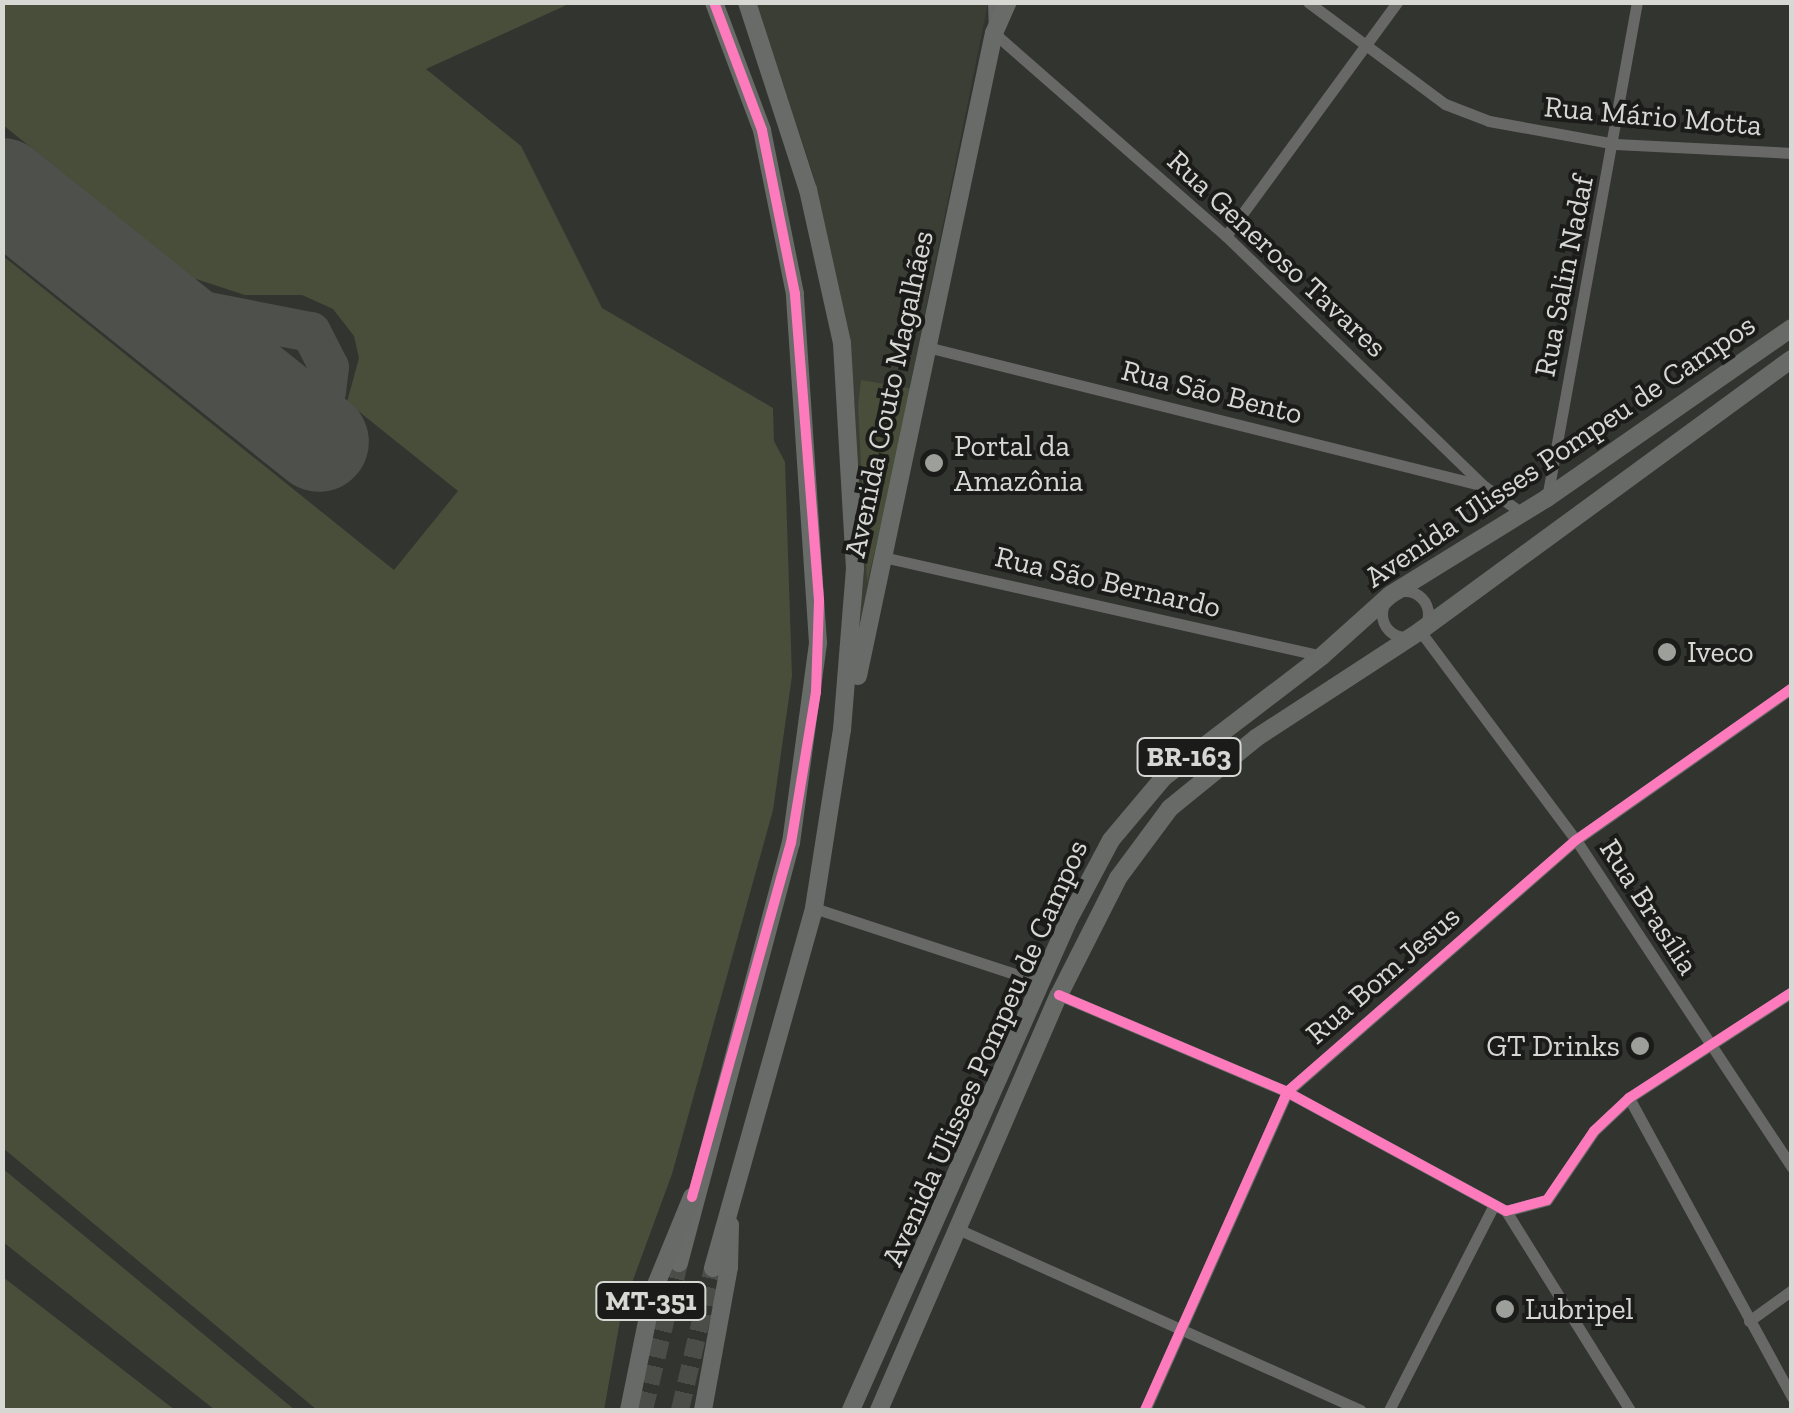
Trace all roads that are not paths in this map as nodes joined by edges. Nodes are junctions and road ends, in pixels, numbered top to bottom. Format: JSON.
{"nodes":[{"id":1,"x":714,"y":2,"type":"edge"},
{"id":2,"x":747,"y":2,"type":"edge"},
{"id":3,"x":993,"y":2,"type":"edge"},
{"id":4,"x":1008,"y":2,"type":"edge"},
{"id":5,"x":1308,"y":2,"type":"edge"},
{"id":6,"x":1397,"y":2,"type":"edge"},
{"id":7,"x":1637,"y":2,"type":"edge"},
{"id":8,"x":994,"y":33,"type":"junction"},
{"id":9,"x":1365,"y":48,"type":"junction"},
{"id":10,"x":1615,"y":144,"type":"junction"},
{"id":11,"x":1792,"y":153,"type":"edge"},
{"id":12,"x":1226,"y":236,"type":"junction"},
{"id":13,"x":1792,"y":328,"type":"edge"},
{"id":14,"x":927,"y":346,"type":"junction"},
{"id":15,"x":1792,"y":359,"type":"edge"},
{"id":16,"x":1484,"y":486,"type":"junction"},
{"id":17,"x":1547,"y":498,"type":"junction"},
{"id":18,"x":1522,"y":513,"type":"junction"},
{"id":19,"x":882,"y":557,"type":"junction"},
{"id":20,"x":1390,"y":595,"type":"junction"},
{"id":21,"x":1420,"y":631,"type":"junction"},
{"id":22,"x":1322,"y":656,"type":"junction"},
{"id":23,"x":1792,"y":688,"type":"edge"},
{"id":24,"x":834,"y":799,"type":"junction"},
{"id":25,"x":1576,"y":840,"type":"junction"},
{"id":26,"x":814,"y":908,"type":"junction"},
{"id":27,"x":1042,"y":983,"type":"junction"},
{"id":28,"x":1792,"y":992,"type":"edge"},
{"id":29,"x":1059,"y":995,"type":"junction"},
{"id":30,"x":1709,"y":1049,"type":"junction"},
{"id":31,"x":1287,"y":1092,"type":"junction"},
{"id":32,"x":1629,"y":1098,"type":"junction"},
{"id":33,"x":1792,"y":1167,"type":"edge"},
{"id":34,"x":692,"y":1197,"type":"junction"},
{"id":35,"x":1494,"y":1205,"type":"junction"},
{"id":36,"x":1506,"y":1212,"type":"junction"},
{"id":37,"x":730,"y":1225,"type":"junction"},
{"id":38,"x":960,"y":1230,"type":"junction"},
{"id":39,"x":679,"y":1263,"type":"tunnel mouth"},
{"id":40,"x":713,"y":1268,"type":"tunnel mouth"},
{"id":41,"x":1792,"y":1290,"type":"edge"},
{"id":42,"x":1749,"y":1321,"type":"junction"},
{"id":43,"x":1184,"y":1329,"type":"junction"},
{"id":44,"x":1792,"y":1397,"type":"edge"},
{"id":45,"x":629,"y":1410,"type":"edge"},
{"id":46,"x":702,"y":1410,"type":"edge"},
{"id":47,"x":852,"y":1410,"type":"edge"},
{"id":48,"x":879,"y":1410,"type":"edge"},
{"id":49,"x":1145,"y":1410,"type":"edge"},
{"id":50,"x":1360,"y":1410,"type":"edge"},
{"id":51,"x":1389,"y":1410,"type":"edge"},
{"id":52,"x":1630,"y":1410,"type":"edge"}],
"edges":[{"from":1,"to":34,"type":"main road","number":"MT-351"},
{"from":2,"to":24,"type":"main road","number":"MT-351"},
{"from":3,"to":8,"type":"street"},
{"from":4,"to":8,"type":"main road","name":"Avenida Couto Magalhães"},
{"from":5,"to":9,"type":"street","name":"Rua Mário Motta"},
{"from":6,"to":9,"type":"street"},
{"from":7,"to":10,"type":"street","name":"Rua Salin Nadaf"},
{"from":8,"to":12,"type":"street","name":"Rua Generoso Tavares"},
{"from":8,"to":14,"type":"main road","name":"Avenida Couto Magalhães"},
{"from":9,"to":10,"type":"street","name":"Rua Mário Motta"},
{"from":9,"to":12,"type":"street"},
{"from":10,"to":11,"type":"street","name":"Rua Mário Motta"},
{"from":10,"to":17,"type":"street","name":"Rua Salin Nadaf"},
{"from":12,"to":16,"type":"street","name":"Rua Generoso Tavares"},
{"from":13,"to":17,"type":"main road","name":"Avenida Ulisses Pompeu de Campos","number":"BR-163"},
{"from":14,"to":16,"type":"street","name":"Rua São Bento"},
{"from":14,"to":19,"type":"main road","name":"Avenida Couto Magalhães"},
{"from":15,"to":21,"type":"main road","name":"Avenida Ulisses Pompeu de Campos","number":"BR-163"},
{"from":16,"to":18,"type":"street","name":"Rua Generoso Tavares"},
{"from":17,"to":18,"type":"main road","name":"Avenida Ulisses Pompeu de Campos","number":"BR-163"},
{"from":18,"to":20,"type":"main road","name":"Avenida Ulisses Pompeu de Campos","number":"BR-163"},
{"from":19,"to":22,"type":"street","name":"Rua São Bernardo"},
{"from":19,"to":24,"type":"main road","name":"Avenida Couto Magalhães"},
{"from":20,"to":21,"type":"street"},
{"from":20,"to":21,"type":"street"},
{"from":20,"to":22,"type":"main road","name":"Avenida Ulisses Pompeu de Campos","number":"BR-163"},
{"from":21,"to":25,"type":"street","name":"Rua Brasília"},
{"from":21,"to":29,"type":"main road","name":"Avenida Ulisses Pompeu de Campos","number":"BR-163"},
{"from":22,"to":27,"type":"main road","name":"Avenida Ulisses Pompeu de Campos","number":"BR-163"},
{"from":23,"to":25,"type":"street","name":"Rua Bom Jesus"},
{"from":24,"to":26,"type":"main road","number":"MT-351"},
{"from":25,"to":30,"type":"street","name":"Rua Brasília"},
{"from":25,"to":31,"type":"street","name":"Rua Bom Jesus"},
{"from":26,"to":27,"type":"street"},
{"from":26,"to":37,"type":"main road","number":"MT-351"},
{"from":27,"to":47,"type":"main road","name":"Avenida Ulisses Pompeu de Campos","number":"BR-163"},
{"from":28,"to":30,"type":"street"},
{"from":29,"to":31,"type":"street"},
{"from":29,"to":38,"type":"main road","name":"Avenida Ulisses Pompeu de Campos","number":"BR-163"},
{"from":30,"to":32,"type":"street"},
{"from":30,"to":33,"type":"street","name":"Rua Brasília"},
{"from":31,"to":35,"type":"street"},
{"from":31,"to":43,"type":"street","name":"Rua Bom Jesus"},
{"from":32,"to":36,"type":"street"},
{"from":32,"to":42,"type":"street"},
{"from":34,"to":39,"type":"main road"},
{"from":34,"to":45,"type":"main road","number":"MT-351"},
{"from":35,"to":36,"type":"street"},
{"from":35,"to":51,"type":"street"},
{"from":36,"to":52,"type":"street"},
{"from":37,"to":40,"type":"main road"},
{"from":37,"to":46,"type":"main road","number":"MT-351"},
{"from":38,"to":43,"type":"street"},
{"from":38,"to":48,"type":"main road","name":"Avenida Ulisses Pompeu de Campos","number":"BR-163"},
{"from":41,"to":42,"type":"street"},
{"from":42,"to":44,"type":"street"},
{"from":43,"to":49,"type":"street","name":"Rua Bom Jesus"},
{"from":43,"to":50,"type":"street"}]}
